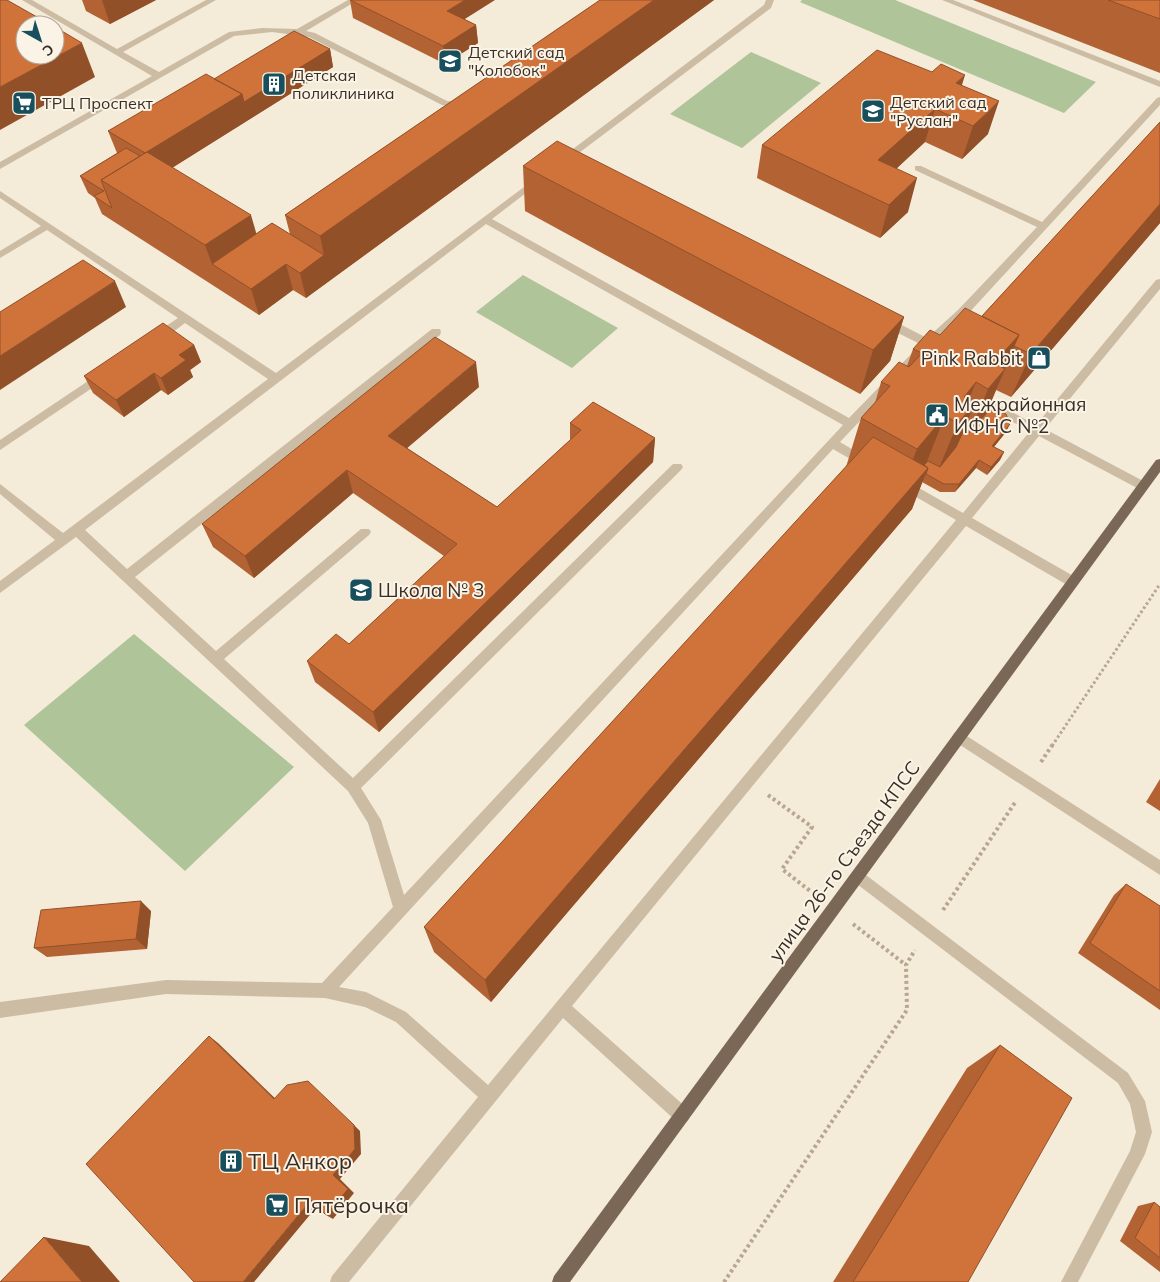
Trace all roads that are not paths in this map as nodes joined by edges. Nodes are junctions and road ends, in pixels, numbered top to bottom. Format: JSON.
{"nodes":[{"id":1,"x":26,"y":0,"type":"edge"},
{"id":2,"x":212,"y":0,"type":"edge"},
{"id":3,"x":354,"y":0,"type":"edge"},
{"id":4,"x":770,"y":0,"type":"edge"},
{"id":5,"x":946,"y":0,"type":"edge"},
{"id":6,"x":300,"y":31,"type":"junction"},
{"id":7,"x":117,"y":52,"type":"junction"},
{"id":8,"x":158,"y":76,"type":"junction"},
{"id":9,"x":1160,"y":84,"type":"edge"},
{"id":10,"x":1160,"y":100,"type":"edge"},
{"id":11,"x":473,"y":105,"type":"edge"},
{"id":12,"x":566,"y":162,"type":"edge"},
{"id":13,"x":0,"y":166,"type":"edge"},
{"id":14,"x":918,"y":168,"type":"dead end"},
{"id":15,"x":544,"y":175,"type":"edge"},
{"id":16,"x":0,"y":194,"type":"edge"},
{"id":17,"x":486,"y":220,"type":"junction"},
{"id":18,"x":48,"y":226,"type":"junction"},
{"id":19,"x":1043,"y":226,"type":"junction"},
{"id":20,"x":0,"y":255,"type":"edge"},
{"id":21,"x":1160,"y":282,"type":"edge"},
{"id":22,"x":875,"y":316,"type":"edge"},
{"id":23,"x":185,"y":318,"type":"junction"},
{"id":24,"x":436,"y":332,"type":"dead end"},
{"id":25,"x":928,"y":343,"type":"junction"},
{"id":26,"x":145,"y":346,"type":"edge"},
{"id":27,"x":113,"y":368,"type":"edge"},
{"id":28,"x":277,"y":379,"type":"junction"},
{"id":29,"x":984,"y":402,"type":"edge"},
{"id":30,"x":850,"y":424,"type":"junction"},
{"id":31,"x":1038,"y":430,"type":"junction"},
{"id":32,"x":832,"y":443,"type":"junction"},
{"id":33,"x":0,"y":446,"type":"edge"},
{"id":34,"x":856,"y":457,"type":"edge"},
{"id":35,"x":1160,"y":463,"type":"edge"},
{"id":36,"x":677,"y":467,"type":"dead end"},
{"id":37,"x":1143,"y":486,"type":"junction"},
{"id":38,"x":0,"y":488,"type":"edge"},
{"id":39,"x":908,"y":488,"type":"edge"},
{"id":40,"x":964,"y":519,"type":"junction"},
{"id":41,"x":77,"y":530,"type":"junction"},
{"id":42,"x":365,"y":532,"type":"dead end"},
{"id":43,"x":64,"y":540,"type":"junction"},
{"id":44,"x":127,"y":576,"type":"junction"},
{"id":45,"x":1073,"y":582,"type":"junction"},
{"id":46,"x":0,"y":588,"type":"edge"},
{"id":47,"x":215,"y":659,"type":"junction"},
{"id":48,"x":959,"y":737,"type":"junction"},
{"id":49,"x":353,"y":787,"type":"junction"},
{"id":50,"x":1160,"y":868,"type":"edge"},
{"id":51,"x":858,"y":876,"type":"junction"},
{"id":52,"x":401,"y":910,"type":"junction"},
{"id":53,"x":325,"y":991,"type":"junction"},
{"id":54,"x":562,"y":1007,"type":"junction"},
{"id":55,"x":0,"y":1010,"type":"edge"},
{"id":56,"x":489,"y":1096,"type":"junction"},
{"id":57,"x":682,"y":1115,"type":"junction"},
{"id":58,"x":338,"y":1282,"type":"edge"},
{"id":59,"x":560,"y":1282,"type":"edge"},
{"id":60,"x":1068,"y":1282,"type":"edge"}],
"edges":[{"from":1,"to":7,"type":"lane"},
{"from":2,"to":7,"type":"lane"},
{"from":3,"to":6,"type":"lane"},
{"from":4,"to":12,"type":"lane"},
{"from":5,"to":9,"type":"lane"},
{"from":6,"to":8,"type":"lane"},
{"from":6,"to":11,"type":"lane"},
{"from":7,"to":8,"type":"lane"},
{"from":8,"to":13,"type":"lane"},
{"from":10,"to":19,"type":"lane"},
{"from":14,"to":19,"type":"lane"},
{"from":15,"to":17,"type":"lane"},
{"from":16,"to":18,"type":"lane"},
{"from":17,"to":28,"type":"lane"},
{"from":17,"to":30,"type":"lane"},
{"from":18,"to":20,"type":"lane"},
{"from":18,"to":23,"type":"lane"},
{"from":19,"to":25,"type":"lane"},
{"from":21,"to":31,"type":"lane"},
{"from":22,"to":25,"type":"lane"},
{"from":23,"to":26,"type":"lane"},
{"from":23,"to":28,"type":"lane"},
{"from":24,"to":44,"type":"lane"},
{"from":25,"to":30,"type":"lane"},
{"from":27,"to":33,"type":"lane"},
{"from":28,"to":41,"type":"lane"},
{"from":29,"to":31,"type":"lane"},
{"from":30,"to":32,"type":"lane"},
{"from":31,"to":37,"type":"lane"},
{"from":31,"to":40,"type":"lane"},
{"from":32,"to":34,"type":"lane"},
{"from":32,"to":52,"type":"lane"},
{"from":35,"to":37,"type":"main road","name":"улица 26-го Съезда КПСС"},
{"from":36,"to":49,"type":"lane"},
{"from":37,"to":45,"type":"main road","name":"улица 26-го Съезда КПСС"},
{"from":38,"to":43,"type":"lane"},
{"from":39,"to":40,"type":"lane"},
{"from":40,"to":45,"type":"lane"},
{"from":40,"to":54,"type":"lane"},
{"from":41,"to":43,"type":"lane"},
{"from":41,"to":44,"type":"lane"},
{"from":42,"to":47,"type":"lane"},
{"from":43,"to":46,"type":"lane"},
{"from":44,"to":47,"type":"lane"},
{"from":45,"to":48,"type":"main road","name":"улица 26-го Съезда КПСС"},
{"from":47,"to":49,"type":"lane"},
{"from":48,"to":50,"type":"lane"},
{"from":48,"to":51,"type":"main road","name":"улица 26-го Съезда КПСС"},
{"from":49,"to":52,"type":"lane"},
{"from":51,"to":57,"type":"main road","name":"улица 26-го Съезда КПСС"},
{"from":51,"to":60,"type":"lane"},
{"from":52,"to":53,"type":"lane"},
{"from":53,"to":55,"type":"lane"},
{"from":53,"to":56,"type":"lane"},
{"from":54,"to":56,"type":"lane"},
{"from":54,"to":57,"type":"lane"},
{"from":56,"to":58,"type":"lane"},
{"from":57,"to":59,"type":"main road","name":"улица 26-го Съезда КПСС"}]}
